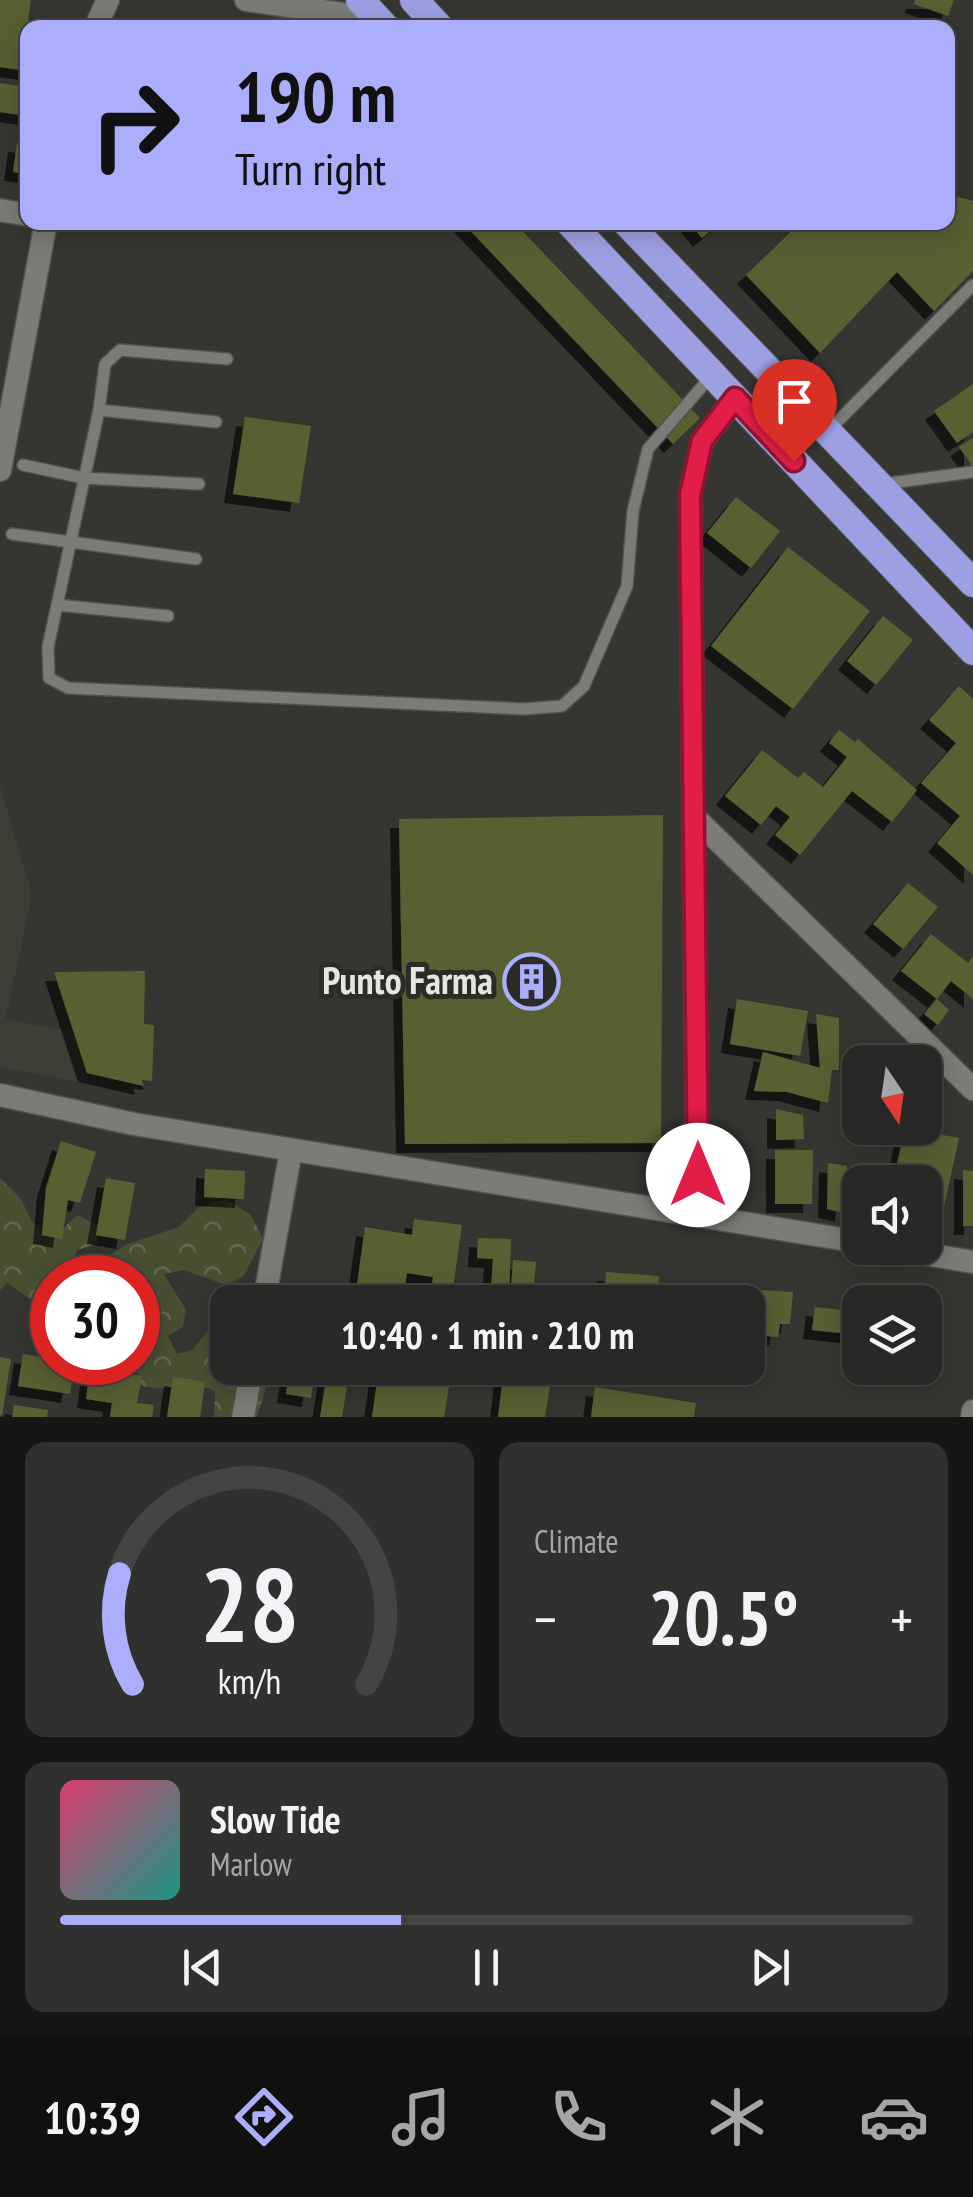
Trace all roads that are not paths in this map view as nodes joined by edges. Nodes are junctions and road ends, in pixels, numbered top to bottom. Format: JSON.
{"nodes":[{"id":1,"x":246,"y":0,"type":"edge"},
{"id":2,"x":414,"y":0,"type":"edge"},
{"id":3,"x":375,"y":16,"type":"edge"},
{"id":4,"x":433,"y":20,"type":"edge"},
{"id":5,"x":45,"y":230,"type":"edge"},
{"id":6,"x":576,"y":230,"type":"edge"},
{"id":7,"x":634,"y":230,"type":"edge"},
{"id":8,"x":973,"y":285,"type":"edge"},
{"id":9,"x":227,"y":359,"type":"dead end"},
{"id":10,"x":712,"y":375,"type":"junction"},
{"id":11,"x":735,"y":398,"type":"junction"},
{"id":12,"x":99,"y":410,"type":"junction"},
{"id":13,"x":216,"y":422,"type":"dead end"},
{"id":14,"x":826,"y":432,"type":"junction"},
{"id":15,"x":12,"y":467,"type":"edge"},
{"id":16,"x":973,"y":472,"type":"edge"},
{"id":17,"x":84,"y":478,"type":"junction"},
{"id":18,"x":198,"y":484,"type":"dead end"},
{"id":19,"x":877,"y":485,"type":"junction"},
{"id":20,"x":12,"y":534,"type":"dead end"},
{"id":21,"x":70,"y":543,"type":"junction"},
{"id":22,"x":196,"y":559,"type":"dead end"},
{"id":23,"x":973,"y":583,"type":"edge"},
{"id":24,"x":57,"y":605,"type":"junction"},
{"id":25,"x":168,"y":616,"type":"dead end"},
{"id":26,"x":973,"y":651,"type":"edge"},
{"id":27,"x":695,"y":818,"type":"junction"},
{"id":28,"x":973,"y":1089,"type":"edge"},
{"id":29,"x":0,"y":1095,"type":"edge"},
{"id":30,"x":291,"y":1150,"type":"junction"},
{"id":31,"x":698,"y":1215,"type":"junction"},
{"id":32,"x":842,"y":1239,"type":"edge"},
{"id":33,"x":942,"y":1257,"type":"edge"},
{"id":34,"x":973,"y":1262,"type":"edge"},
{"id":35,"x":267,"y":1285,"type":"edge"},
{"id":36,"x":249,"y":1385,"type":"edge"},
{"id":37,"x":243,"y":1417,"type":"edge"}],
"edges":[{"from":1,"to":3,"type":"street"},
{"from":2,"to":4,"type":"highway"},
{"from":5,"to":15,"type":"street"},
{"from":6,"to":10,"type":"highway"},
{"from":7,"to":14,"type":"highway"},
{"from":8,"to":14,"type":"lane"},
{"from":9,"to":12,"type":"lane"},
{"from":10,"to":11,"type":"highway"},
{"from":10,"to":24,"type":"lane"},
{"from":11,"to":26,"type":"highway"},
{"from":11,"to":27,"type":"street"},
{"from":12,"to":13,"type":"lane"},
{"from":12,"to":17,"type":"lane"},
{"from":14,"to":19,"type":"highway"},
{"from":15,"to":17,"type":"lane"},
{"from":16,"to":19,"type":"lane"},
{"from":17,"to":18,"type":"lane"},
{"from":17,"to":21,"type":"lane"},
{"from":19,"to":23,"type":"highway"},
{"from":20,"to":21,"type":"lane"},
{"from":21,"to":22,"type":"lane"},
{"from":21,"to":24,"type":"lane"},
{"from":24,"to":25,"type":"lane"},
{"from":27,"to":28,"type":"street"},
{"from":27,"to":31,"type":"street"},
{"from":29,"to":30,"type":"street"},
{"from":30,"to":31,"type":"street"},
{"from":30,"to":35,"type":"street"},
{"from":31,"to":32,"type":"street"},
{"from":33,"to":34,"type":"street"},
{"from":36,"to":37,"type":"street"}]}
